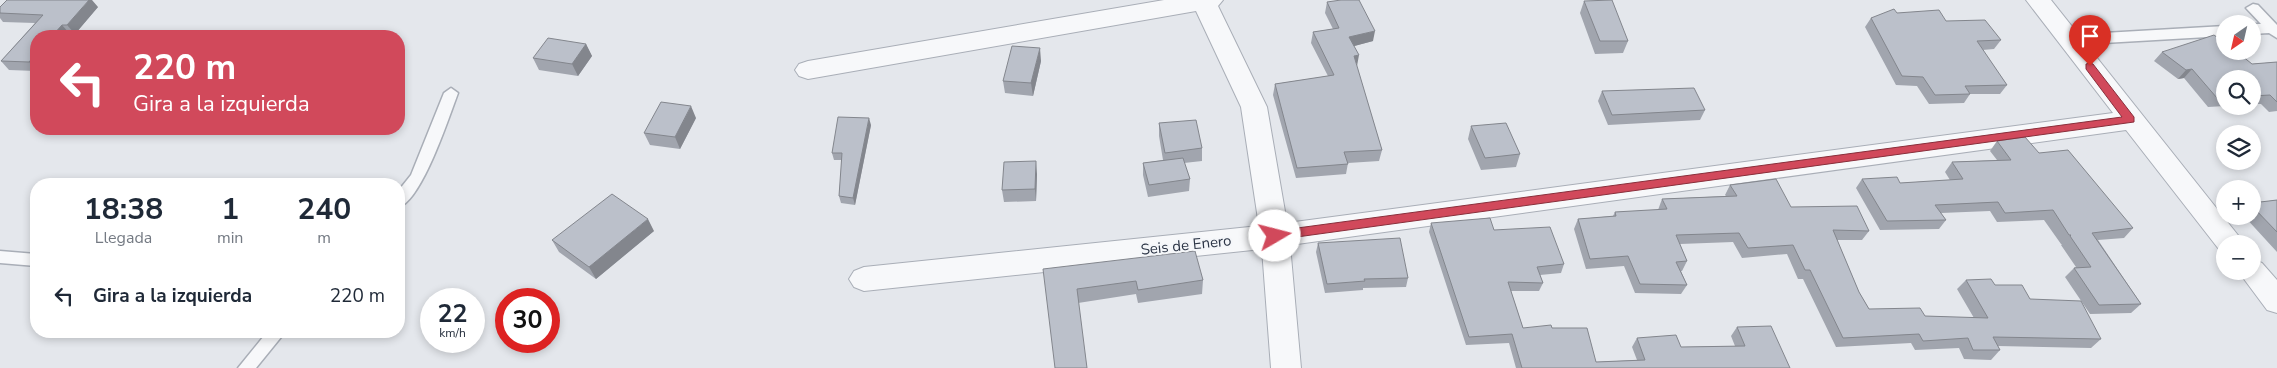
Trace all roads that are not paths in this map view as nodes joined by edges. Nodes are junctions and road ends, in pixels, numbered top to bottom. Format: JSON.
{"nodes":[{"id":1,"x":1206,"y":0,"type":"edge"},
{"id":2,"x":2038,"y":0,"type":"edge"},
{"id":3,"x":2253,"y":8,"type":"dead end"},
{"id":4,"x":2261,"y":29,"type":"edge"},
{"id":5,"x":2275,"y":30,"type":"edge"},
{"id":6,"x":2216,"y":32,"type":"edge"},
{"id":7,"x":2069,"y":40,"type":"junction"},
{"id":8,"x":808,"y":70,"type":"dead end"},
{"id":9,"x":451,"y":93,"type":"dead end"},
{"id":10,"x":2130,"y":120,"type":"junction"},
{"id":11,"x":405,"y":193,"type":"edge"},
{"id":12,"x":2224,"y":235,"type":"edge"},
{"id":13,"x":1275,"y":236,"type":"junction"},
{"id":14,"x":0,"y":257,"type":"edge"},
{"id":15,"x":30,"y":260,"type":"edge"},
{"id":16,"x":864,"y":279,"type":"dead end"},
{"id":17,"x":2260,"y":280,"type":"edge"},
{"id":18,"x":2277,"y":301,"type":"edge"},
{"id":19,"x":272,"y":338,"type":"edge"},
{"id":20,"x":246,"y":368,"type":"edge"},
{"id":21,"x":1286,"y":368,"type":"edge"}],
"edges":[{"from":1,"to":8,"type":"street"},
{"from":1,"to":13,"type":"street"},
{"from":2,"to":7,"type":"street"},
{"from":3,"to":5,"type":"lane"},
{"from":4,"to":5,"type":"lane"},
{"from":6,"to":7,"type":"lane"},
{"from":7,"to":10,"type":"street"},
{"from":9,"to":11,"type":"lane"},
{"from":10,"to":12,"type":"street"},
{"from":10,"to":13,"type":"street","name":"Seis de Enero"},
{"from":13,"to":16,"type":"street","name":"Seis de Enero"},
{"from":13,"to":21,"type":"street"},
{"from":14,"to":15,"type":"lane"},
{"from":17,"to":18,"type":"street"},
{"from":19,"to":20,"type":"lane"}]}
